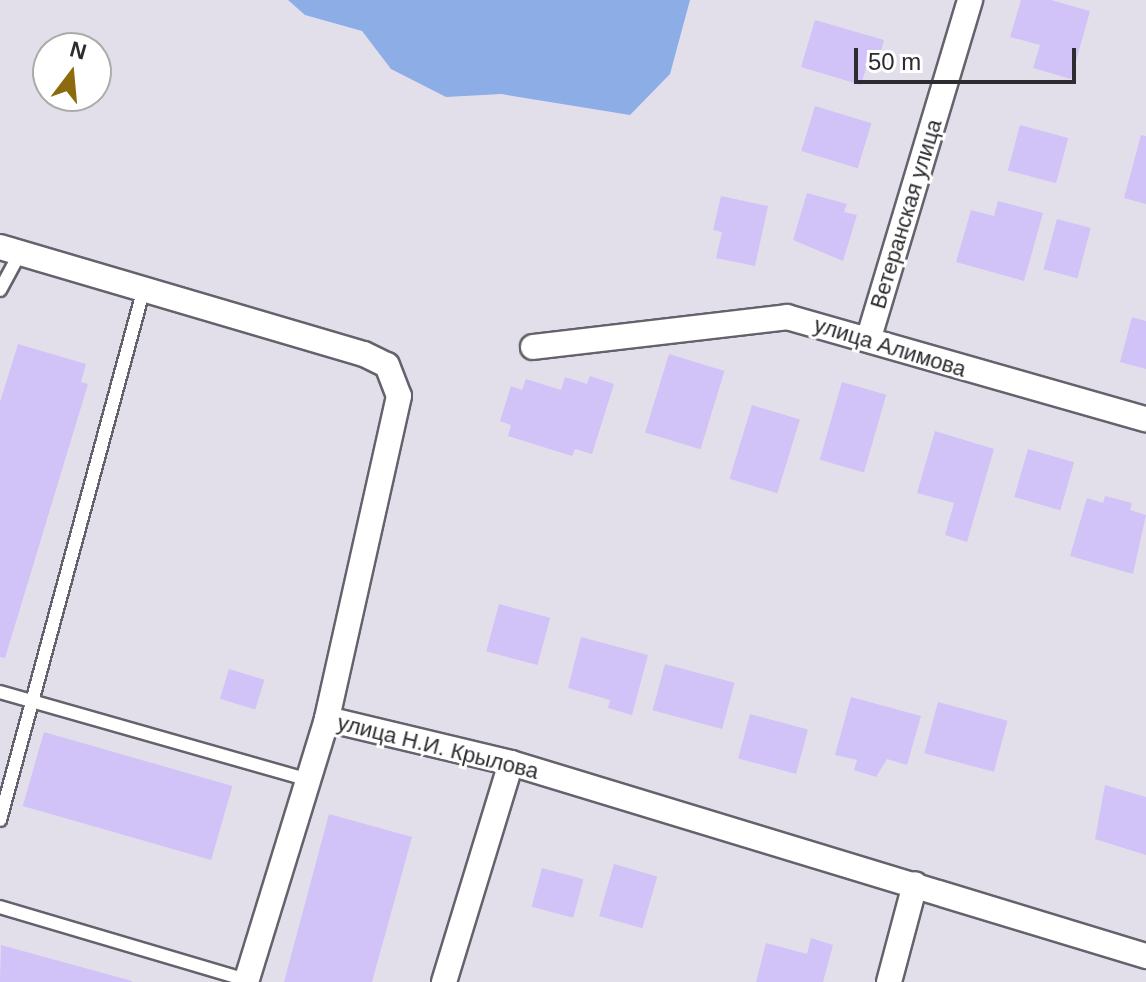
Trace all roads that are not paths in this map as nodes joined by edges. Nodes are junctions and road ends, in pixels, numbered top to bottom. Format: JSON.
{"nodes":[{"id":1,"x":970,"y":0,"type":"edge"},
{"id":2,"x":10,"y":250,"type":"edge"},
{"id":3,"x":144,"y":288,"type":"junction"},
{"id":4,"x":0,"y":290,"type":"edge"},
{"id":5,"x":869,"y":337,"type":"junction"},
{"id":6,"x":533,"y":347,"type":"dead end"},
{"id":7,"x":1146,"y":419,"type":"edge"},
{"id":8,"x":0,"y":692,"type":"edge"},
{"id":9,"x":37,"y":699,"type":"junction"},
{"id":10,"x":327,"y":719,"type":"junction"},
{"id":11,"x":511,"y":763,"type":"junction"},
{"id":12,"x":308,"y":780,"type":"junction"},
{"id":13,"x":0,"y":820,"type":"edge"},
{"id":14,"x":915,"y":884,"type":"junction"},
{"id":15,"x":0,"y":907,"type":"edge"},
{"id":16,"x":1146,"y":956,"type":"edge"},
{"id":17,"x":246,"y":981,"type":"edge"},
{"id":18,"x":444,"y":982,"type":"edge"},
{"id":19,"x":889,"y":982,"type":"edge"}],
"edges":[{"from":1,"to":5,"type":"street","name":"Ветеранская улица"},
{"from":2,"to":3,"type":"street","name":"улица Н.И. Крылова"},
{"from":2,"to":4,"type":"lane"},
{"from":3,"to":9,"type":"lane"},
{"from":3,"to":10,"type":"street","name":"улица Н.И. Крылова"},
{"from":5,"to":6,"type":"street","name":"улица Алимова"},
{"from":5,"to":7,"type":"street","name":"улица Алимова"},
{"from":8,"to":9,"type":"lane"},
{"from":9,"to":12,"type":"lane"},
{"from":9,"to":13,"type":"lane"},
{"from":10,"to":11,"type":"street","name":"улица Н.И. Крылова"},
{"from":10,"to":12,"type":"street"},
{"from":11,"to":14,"type":"street","name":"улица Н.И. Крылова"},
{"from":11,"to":18,"type":"street"},
{"from":12,"to":17,"type":"street"},
{"from":14,"to":16,"type":"street","name":"улица Н.И. Крылова"},
{"from":14,"to":19,"type":"street"},
{"from":15,"to":17,"type":"lane"}]}
